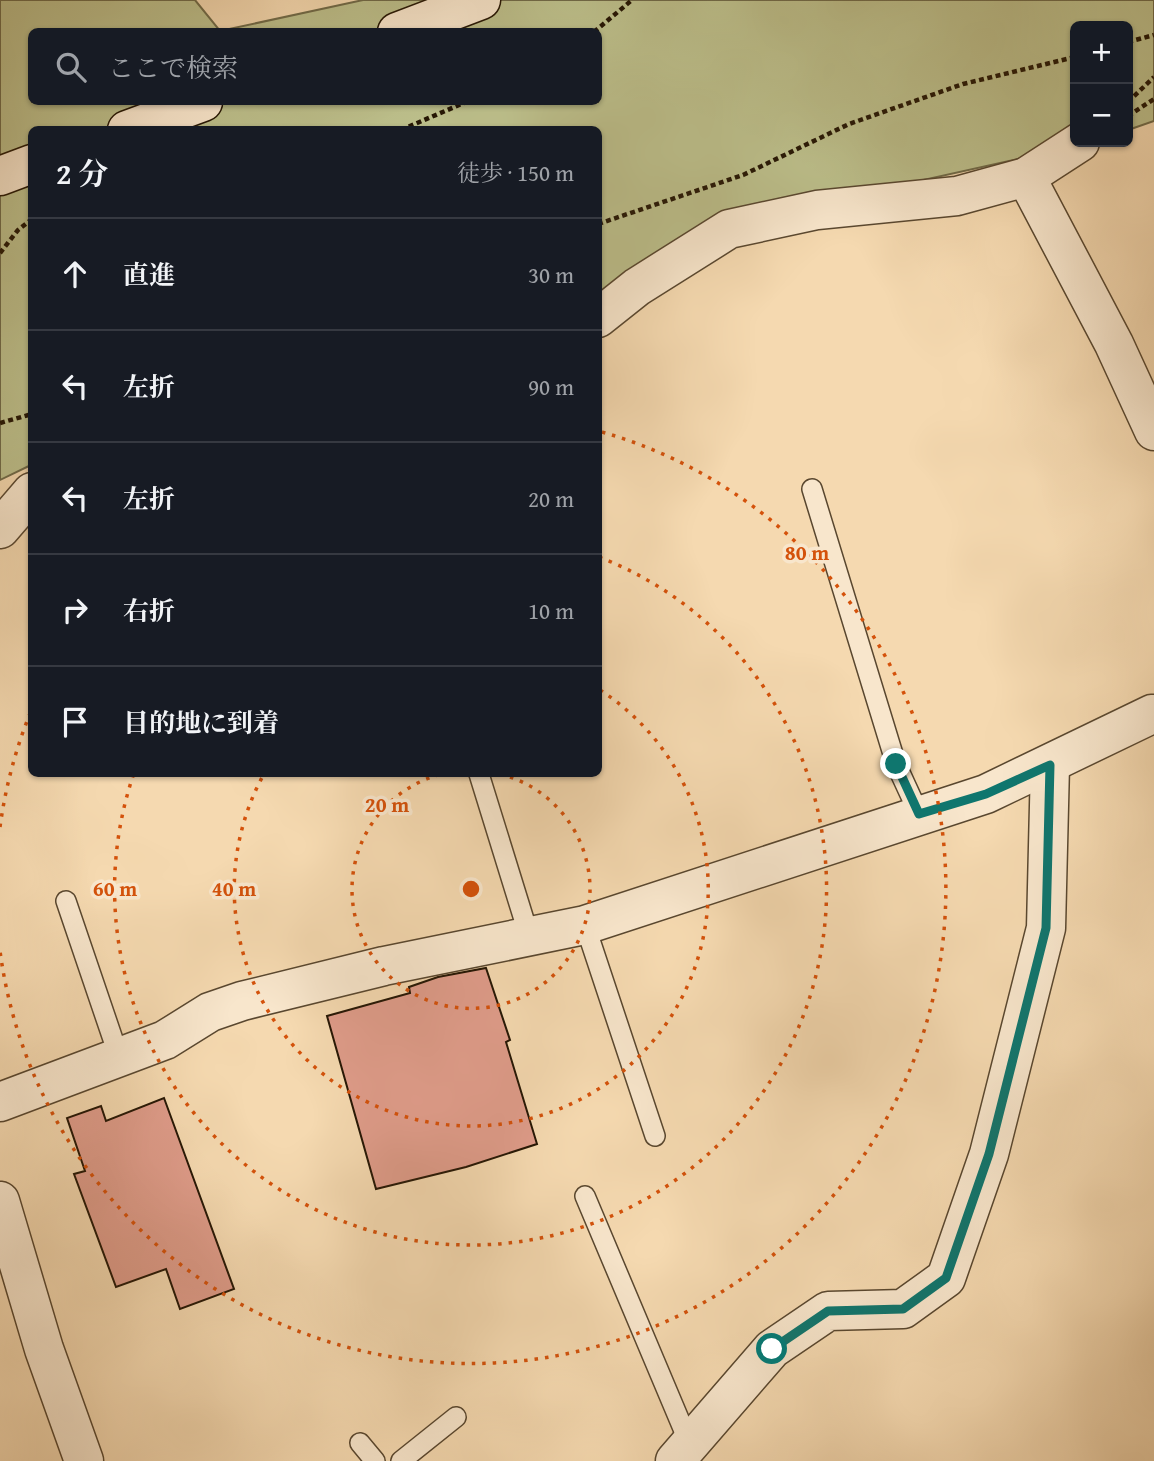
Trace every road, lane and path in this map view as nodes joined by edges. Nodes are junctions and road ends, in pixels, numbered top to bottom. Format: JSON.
{"nodes":[{"id":1,"x":481,"y":0,"type":"edge"},
{"id":2,"x":632,"y":0,"type":"edge"},
{"id":3,"x":408,"y":28,"type":"edge"},
{"id":4,"x":599,"y":28,"type":"edge"},
{"id":5,"x":1154,"y":35,"type":"edge"},
{"id":6,"x":1133,"y":41,"type":"edge"},
{"id":7,"x":1070,"y":58,"type":"edge"},
{"id":8,"x":1154,"y":77,"type":"edge"},
{"id":9,"x":1133,"y":97,"type":"edge"},
{"id":10,"x":1154,"y":99,"type":"edge"},
{"id":11,"x":195,"y":105,"type":"edge"},
{"id":12,"x":459,"y":105,"type":"edge"},
{"id":13,"x":1133,"y":113,"type":"edge"},
{"id":14,"x":138,"y":126,"type":"edge"},
{"id":15,"x":410,"y":126,"type":"edge"},
{"id":16,"x":1072,"y":147,"type":"edge"},
{"id":17,"x":28,"y":166,"type":"edge"},
{"id":18,"x":0,"y":176,"type":"edge"},
{"id":19,"x":1026,"y":177,"type":"junction"},
{"id":20,"x":28,"y":222,"type":"edge"},
{"id":21,"x":602,"y":223,"type":"edge"},
{"id":22,"x":0,"y":253,"type":"edge"},
{"id":23,"x":602,"y":315,"type":"edge"},
{"id":24,"x":28,"y":415,"type":"edge"},
{"id":25,"x":0,"y":423,"type":"edge"},
{"id":26,"x":1154,"y":431,"type":"edge"},
{"id":27,"x":812,"y":489,"type":"dead end"},
{"id":28,"x":28,"y":497,"type":"edge"},
{"id":29,"x":0,"y":529,"type":"edge"},
{"id":30,"x":1153,"y":712,"type":"edge"},
{"id":31,"x":1050,"y":765,"type":"junction"},
{"id":32,"x":480,"y":777,"type":"edge"},
{"id":33,"x":919,"y":814,"type":"junction"},
{"id":34,"x":66,"y":901,"type":"dead end"},
{"id":35,"x":584,"y":925,"type":"junction"},
{"id":36,"x":530,"y":939,"type":"junction"},
{"id":37,"x":119,"y":1057,"type":"junction"},
{"id":38,"x":0,"y":1102,"type":"edge"},
{"id":39,"x":655,"y":1136,"type":"dead end"},
{"id":40,"x":585,"y":1196,"type":"dead end"},
{"id":41,"x":0,"y":1201,"type":"edge"},
{"id":42,"x":456,"y":1417,"type":"dead end"},
{"id":43,"x":360,"y":1443,"type":"dead end"},
{"id":44,"x":682,"y":1453,"type":"edge"},
{"id":45,"x":84,"y":1461,"type":"edge"},
{"id":46,"x":375,"y":1461,"type":"edge"},
{"id":47,"x":401,"y":1461,"type":"edge"}],
"edges":[{"from":1,"to":3,"type":"street"},
{"from":2,"to":4,"type":"path"},
{"from":5,"to":6,"type":"path"},
{"from":7,"to":21,"type":"path"},
{"from":8,"to":9,"type":"path"},
{"from":10,"to":13,"type":"path"},
{"from":11,"to":14,"type":"street"},
{"from":12,"to":15,"type":"path"},
{"from":16,"to":19,"type":"street"},
{"from":17,"to":18,"type":"street"},
{"from":19,"to":23,"type":"street"},
{"from":19,"to":26,"type":"street"},
{"from":20,"to":22,"type":"path"},
{"from":24,"to":25,"type":"path"},
{"from":27,"to":33,"type":"lane"},
{"from":28,"to":29,"type":"street"},
{"from":30,"to":31,"type":"street"},
{"from":31,"to":33,"type":"street"},
{"from":31,"to":44,"type":"street"},
{"from":32,"to":36,"type":"lane"},
{"from":33,"to":35,"type":"street"},
{"from":34,"to":37,"type":"lane"},
{"from":35,"to":36,"type":"street"},
{"from":35,"to":39,"type":"lane"},
{"from":36,"to":37,"type":"street"},
{"from":37,"to":38,"type":"street"},
{"from":40,"to":44,"type":"lane"},
{"from":41,"to":45,"type":"street"},
{"from":42,"to":47,"type":"lane"},
{"from":43,"to":46,"type":"lane"}]}
